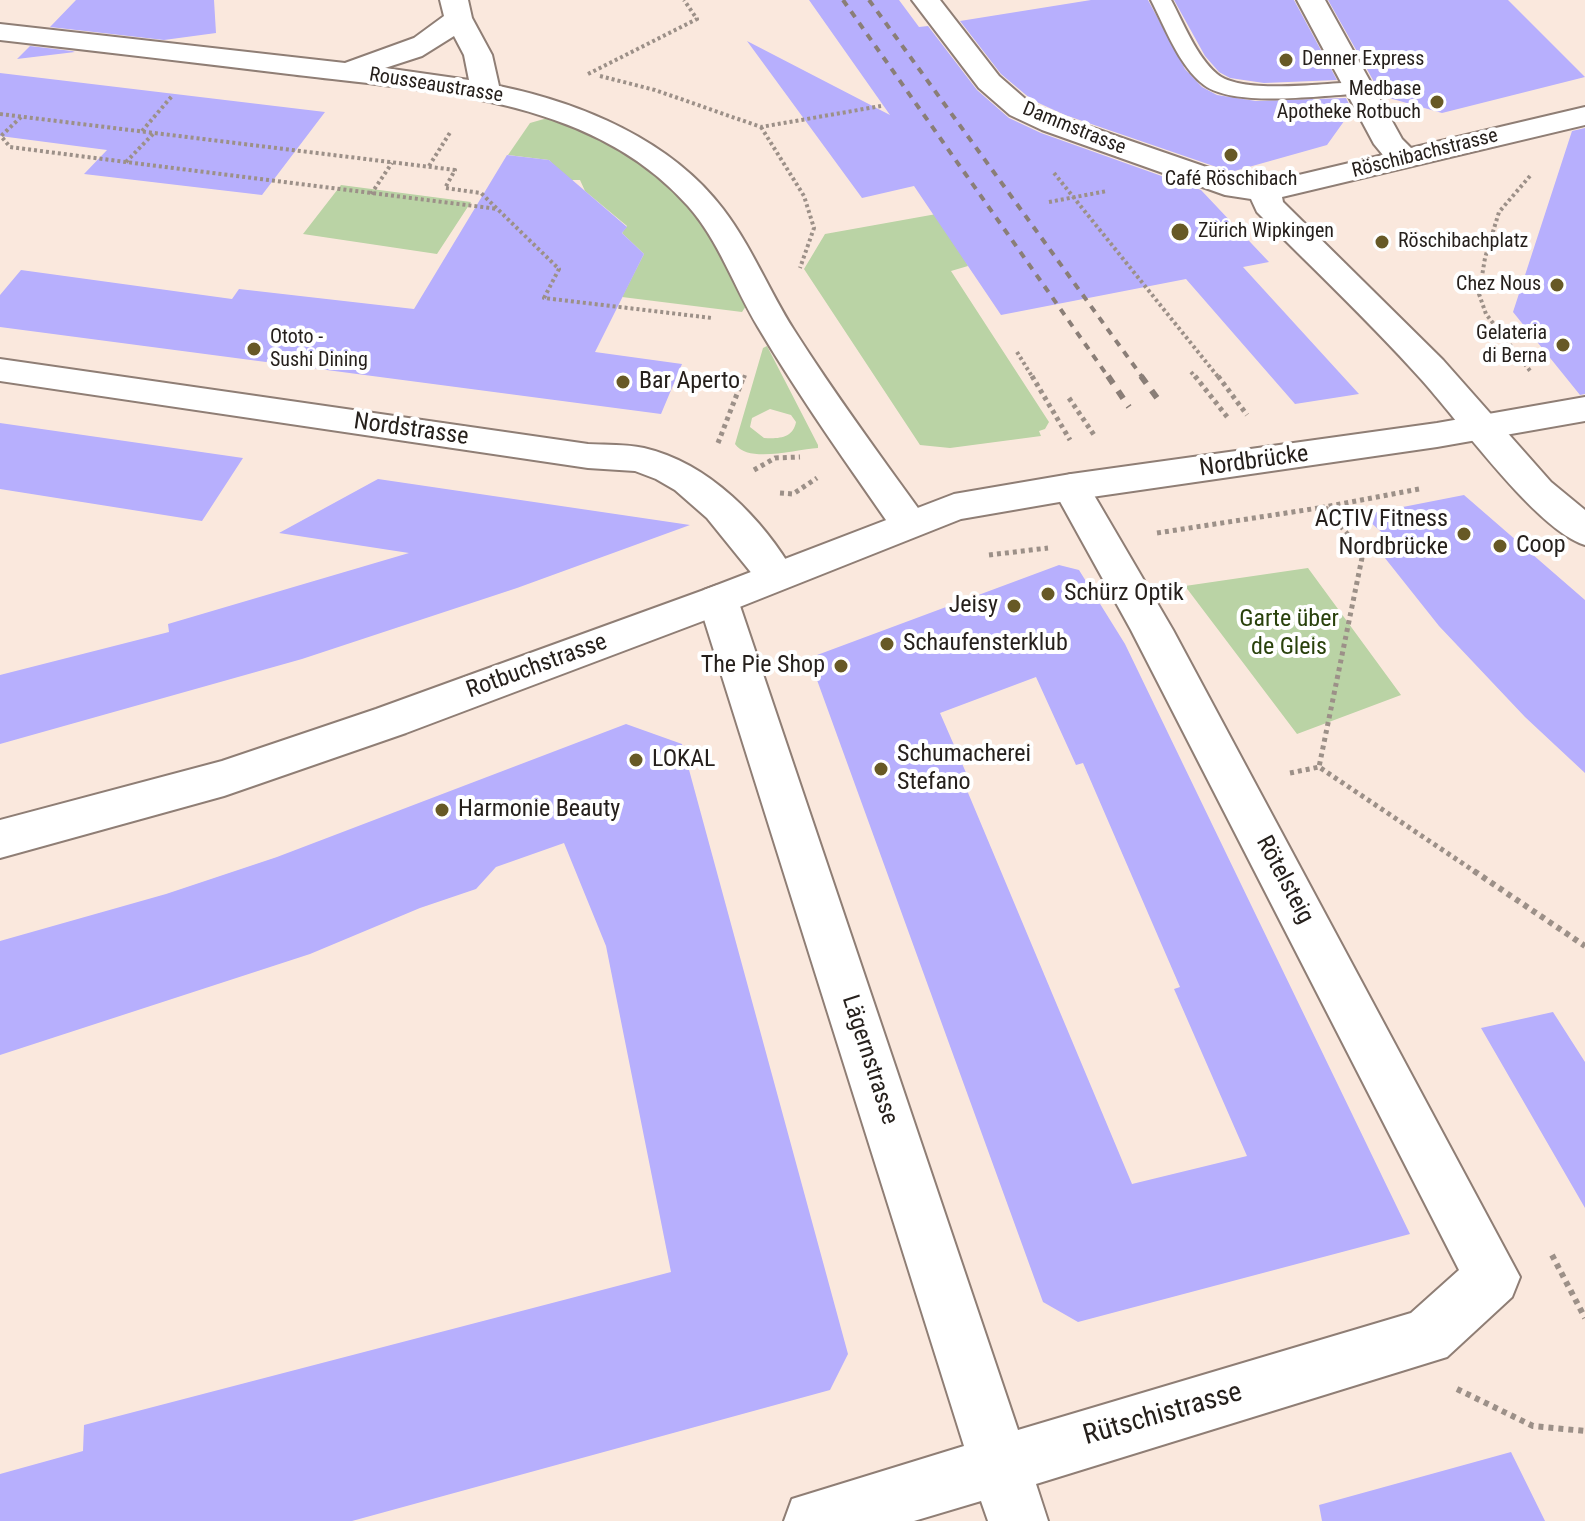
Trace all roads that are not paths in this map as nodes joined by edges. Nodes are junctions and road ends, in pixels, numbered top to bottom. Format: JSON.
{"nodes":[{"id":1,"x":926,"y":0,"type":"edge"},
{"id":2,"x":1161,"y":0,"type":"edge"},
{"id":3,"x":1311,"y":0,"type":"edge"},
{"id":4,"x":456,"y":9,"type":"edge"},
{"id":5,"x":0,"y":32,"type":"edge"},
{"id":6,"x":338,"y":72,"type":"junction"},
{"id":7,"x":1358,"y":88,"type":"junction"},
{"id":8,"x":485,"y":90,"type":"junction"},
{"id":9,"x":1585,"y":116,"type":"edge"},
{"id":10,"x":1405,"y":159,"type":"junction"},
{"id":11,"x":1265,"y":192,"type":"junction"},
{"id":12,"x":0,"y":370,"type":"edge"},
{"id":13,"x":1585,"y":409,"type":"edge"},
{"id":14,"x":1484,"y":428,"type":"junction"},
{"id":15,"x":1072,"y":465,"type":"junction"},
{"id":16,"x":909,"y":524,"type":"junction"},
{"id":17,"x":1585,"y":531,"type":"edge"},
{"id":18,"x":776,"y":576,"type":"junction"},
{"id":19,"x":718,"y":600,"type":"junction"},
{"id":20,"x":0,"y":839,"type":"edge"},
{"id":21,"x":1492,"y":1277,"type":"joint"},
{"id":22,"x":999,"y":1463,"type":"junction"},
{"id":23,"x":814,"y":1521,"type":"edge"},
{"id":24,"x":1018,"y":1521,"type":"edge"}],
"edges":[{"from":1,"to":11,"type":"street","name":"Dammstrasse"},
{"from":2,"to":7,"type":"lane"},
{"from":3,"to":7,"type":"street"},
{"from":4,"to":6,"type":"street"},
{"from":4,"to":8,"type":"street"},
{"from":5,"to":6,"type":"street","name":"Rousseaustrasse"},
{"from":6,"to":8,"type":"street","name":"Rousseaustrasse"},
{"from":7,"to":10,"type":"street"},
{"from":8,"to":16,"type":"street","name":"Rousseaustrasse"},
{"from":9,"to":10,"type":"street","name":"Röschibachstrasse"},
{"from":10,"to":11,"type":"street","name":"Röschibachstrasse"},
{"from":11,"to":14,"type":"street"},
{"from":12,"to":18,"type":"street","name":"Nordstrasse"},
{"from":13,"to":14,"type":"street"},
{"from":14,"to":15,"type":"street","name":"Nordbrücke"},
{"from":14,"to":17,"type":"street"},
{"from":15,"to":16,"type":"street","name":"Rotbuchstrasse"},
{"from":15,"to":21,"type":"street","name":"Rötelsteig"},
{"from":16,"to":18,"type":"street","name":"Rotbuchstrasse"},
{"from":18,"to":19,"type":"street","name":"Rotbuchstrasse"},
{"from":19,"to":20,"type":"street","name":"Rotbuchstrasse"},
{"from":19,"to":22,"type":"street","name":"Lägernstrasse"},
{"from":21,"to":22,"type":"street","name":"Rütschistrasse"},
{"from":22,"to":23,"type":"street","name":"Rütschistrasse"},
{"from":22,"to":24,"type":"street","name":"Lägernstrasse"}]}
